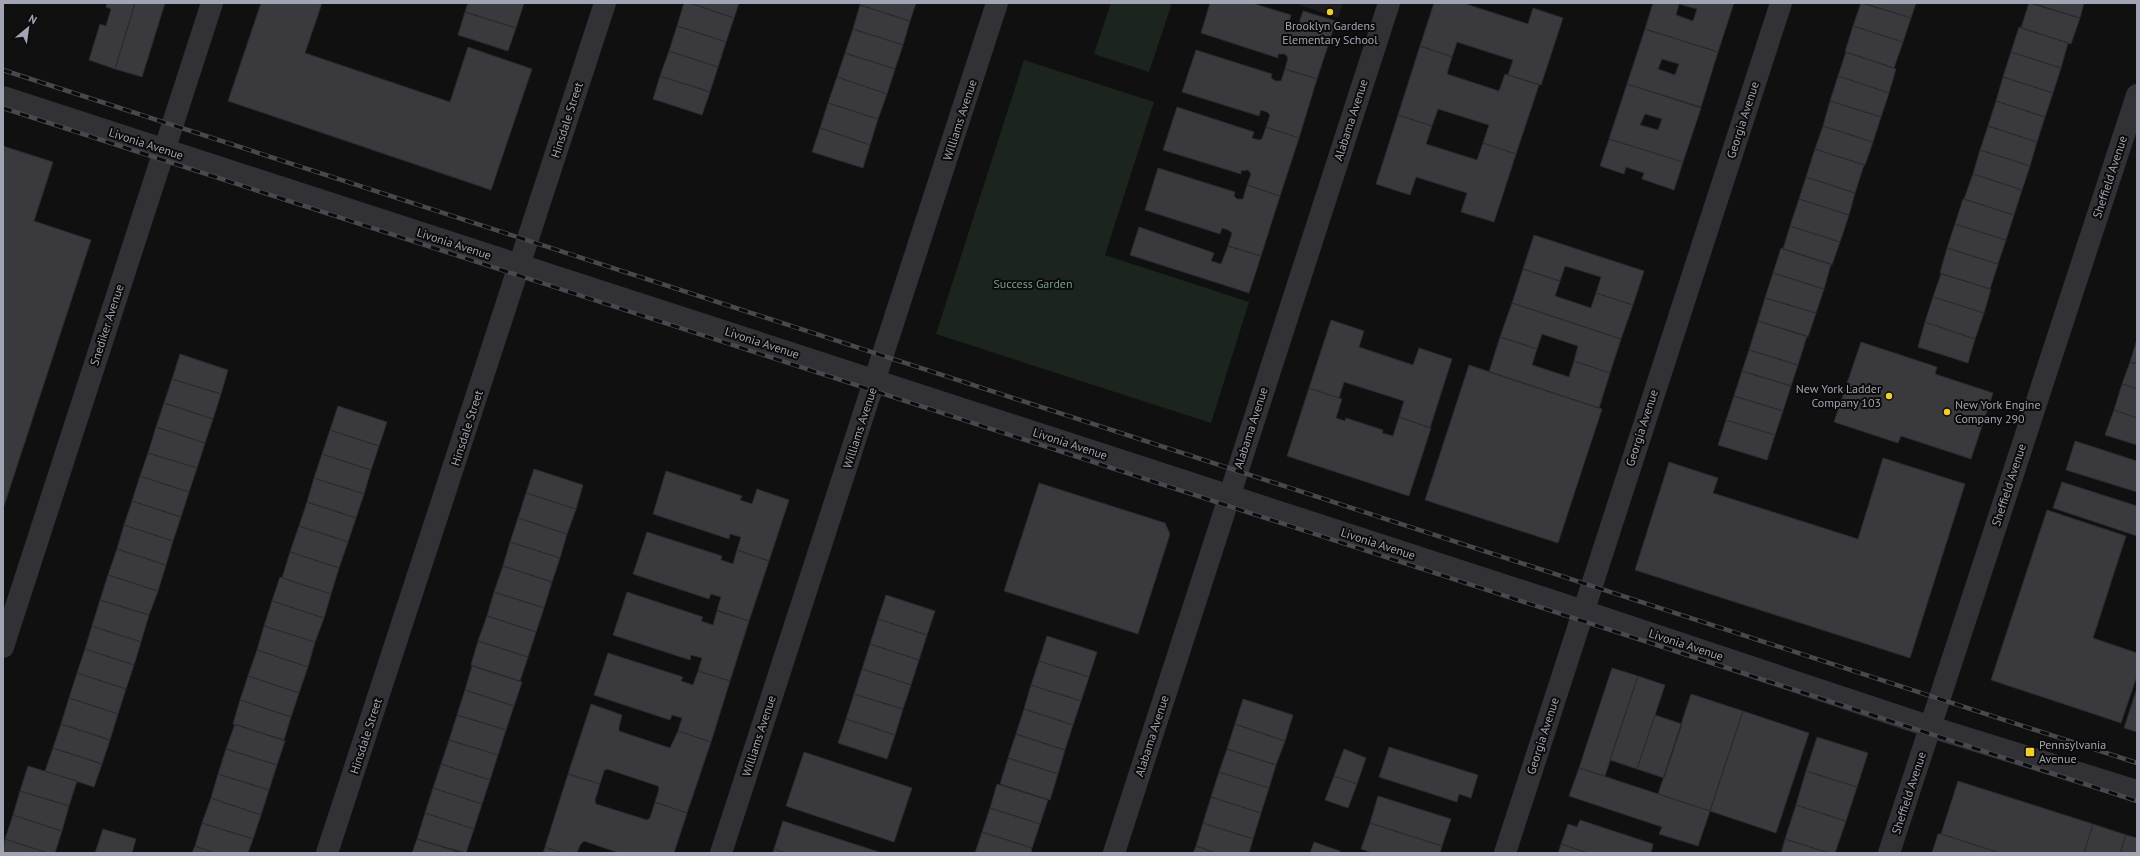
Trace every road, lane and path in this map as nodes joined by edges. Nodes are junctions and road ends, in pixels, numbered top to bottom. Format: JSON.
{"nodes":[{"id":1,"x":212,"y":3,"type":"edge"},
{"id":2,"x":605,"y":3,"type":"edge"},
{"id":3,"x":997,"y":3,"type":"edge"},
{"id":4,"x":1389,"y":3,"type":"edge"},
{"id":5,"x":1781,"y":3,"type":"edge"},
{"id":6,"x":2137,"y":95,"type":"edge"},
{"id":7,"x":3,"y":97,"type":"edge"},
{"id":8,"x":163,"y":150,"type":"junction"},
{"id":9,"x":520,"y":266,"type":"junction"},
{"id":10,"x":876,"y":380,"type":"junction"},
{"id":11,"x":1229,"y":496,"type":"junction"},
{"id":12,"x":1583,"y":611,"type":"junction"},
{"id":13,"x":3,"y":647,"type":"edge"},
{"id":14,"x":1930,"y":726,"type":"junction"},
{"id":15,"x":2137,"y":791,"type":"edge"},
{"id":16,"x":327,"y":853,"type":"edge"},
{"id":17,"x":721,"y":853,"type":"edge"},
{"id":18,"x":1114,"y":853,"type":"edge"},
{"id":19,"x":1505,"y":853,"type":"edge"},
{"id":20,"x":1889,"y":853,"type":"edge"}],
"edges":[{"from":1,"to":8,"type":"street","name":"Snediker Avenue"},
{"from":2,"to":9,"type":"street","name":"Hinsdale Street"},
{"from":3,"to":10,"type":"street","name":"Williams Avenue"},
{"from":4,"to":11,"type":"street","name":"Alabama Avenue"},
{"from":5,"to":12,"type":"street","name":"Georgia Avenue"},
{"from":6,"to":14,"type":"street","name":"Sheffield Avenue"},
{"from":7,"to":8,"type":"street","name":"Livonia Avenue"},
{"from":8,"to":9,"type":"street","name":"Livonia Avenue"},
{"from":8,"to":13,"type":"street","name":"Snediker Avenue"},
{"from":9,"to":10,"type":"street","name":"Livonia Avenue"},
{"from":9,"to":16,"type":"street","name":"Hinsdale Street"},
{"from":10,"to":11,"type":"street","name":"Livonia Avenue"},
{"from":10,"to":17,"type":"street","name":"Williams Avenue"},
{"from":11,"to":12,"type":"street","name":"Livonia Avenue"},
{"from":11,"to":18,"type":"street","name":"Alabama Avenue"},
{"from":12,"to":14,"type":"street","name":"Livonia Avenue"},
{"from":12,"to":19,"type":"street","name":"Georgia Avenue"},
{"from":14,"to":15,"type":"street","name":"Livonia Avenue"},
{"from":14,"to":20,"type":"street","name":"Sheffield Avenue"}]}
